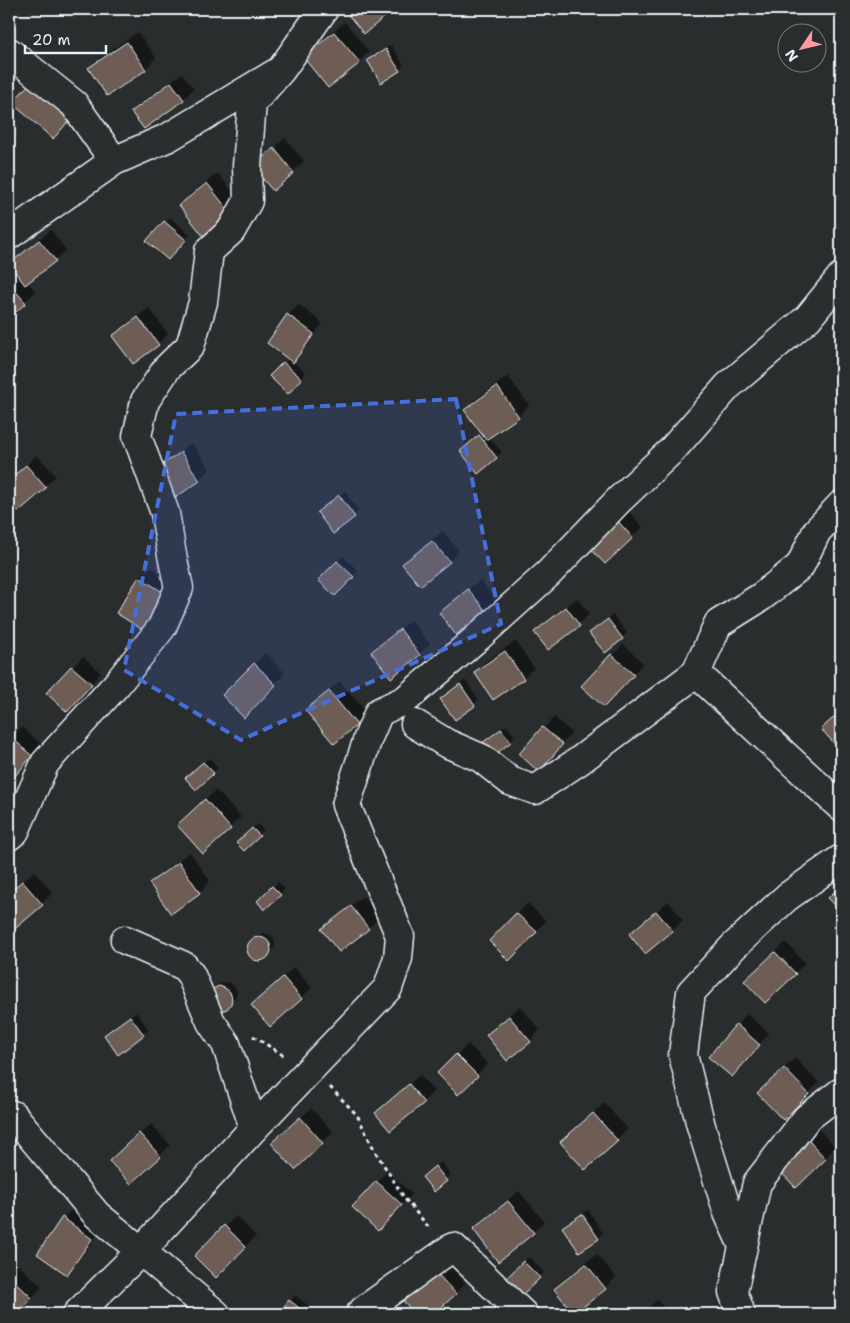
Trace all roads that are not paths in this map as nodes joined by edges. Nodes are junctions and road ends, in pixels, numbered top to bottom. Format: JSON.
{"nodes":[{"id":1,"x":324,"y":9,"type":"edge"},
{"id":2,"x":9,"y":52,"type":"edge"},
{"id":3,"x":281,"y":70,"type":"junction"},
{"id":4,"x":114,"y":161,"type":"junction"},
{"id":5,"x":9,"y":234,"type":"edge"},
{"id":6,"x":841,"y":277,"type":"edge"},
{"id":7,"x":841,"y":506,"type":"edge"},
{"id":8,"x":696,"y":673,"type":"junction"},
{"id":9,"x":415,"y":724,"type":"dead end"},
{"id":10,"x":841,"y":807,"type":"edge"},
{"id":11,"x":9,"y":836,"type":"edge"},
{"id":12,"x":841,"y":859,"type":"edge"},
{"id":13,"x":125,"y":940,"type":"dead end"},
{"id":14,"x":841,"y":1092,"type":"edge"},
{"id":15,"x":9,"y":1114,"type":"edge"},
{"id":16,"x":254,"y":1128,"type":"junction"},
{"id":17,"x":744,"y":1246,"type":"junction"},
{"id":18,"x":141,"y":1251,"type":"junction"},
{"id":19,"x":77,"y":1314,"type":"edge"},
{"id":20,"x":216,"y":1314,"type":"edge"},
{"id":21,"x":360,"y":1314,"type":"edge"},
{"id":22,"x":523,"y":1314,"type":"edge"},
{"id":23,"x":741,"y":1314,"type":"edge"}],
"edges":[{"from":1,"to":3,"type":"street"},
{"from":2,"to":4,"type":"street"},
{"from":3,"to":4,"type":"street"},
{"from":3,"to":11,"type":"street"},
{"from":4,"to":5,"type":"street"},
{"from":6,"to":16,"type":"street"},
{"from":7,"to":8,"type":"street"},
{"from":8,"to":9,"type":"street"},
{"from":8,"to":10,"type":"street"},
{"from":12,"to":17,"type":"street"},
{"from":13,"to":16,"type":"street"},
{"from":14,"to":17,"type":"street"},
{"from":15,"to":18,"type":"street"},
{"from":16,"to":18,"type":"street"},
{"from":17,"to":23,"type":"street"},
{"from":18,"to":19,"type":"street"},
{"from":18,"to":20,"type":"street"},
{"from":21,"to":22,"type":"street"}]}
